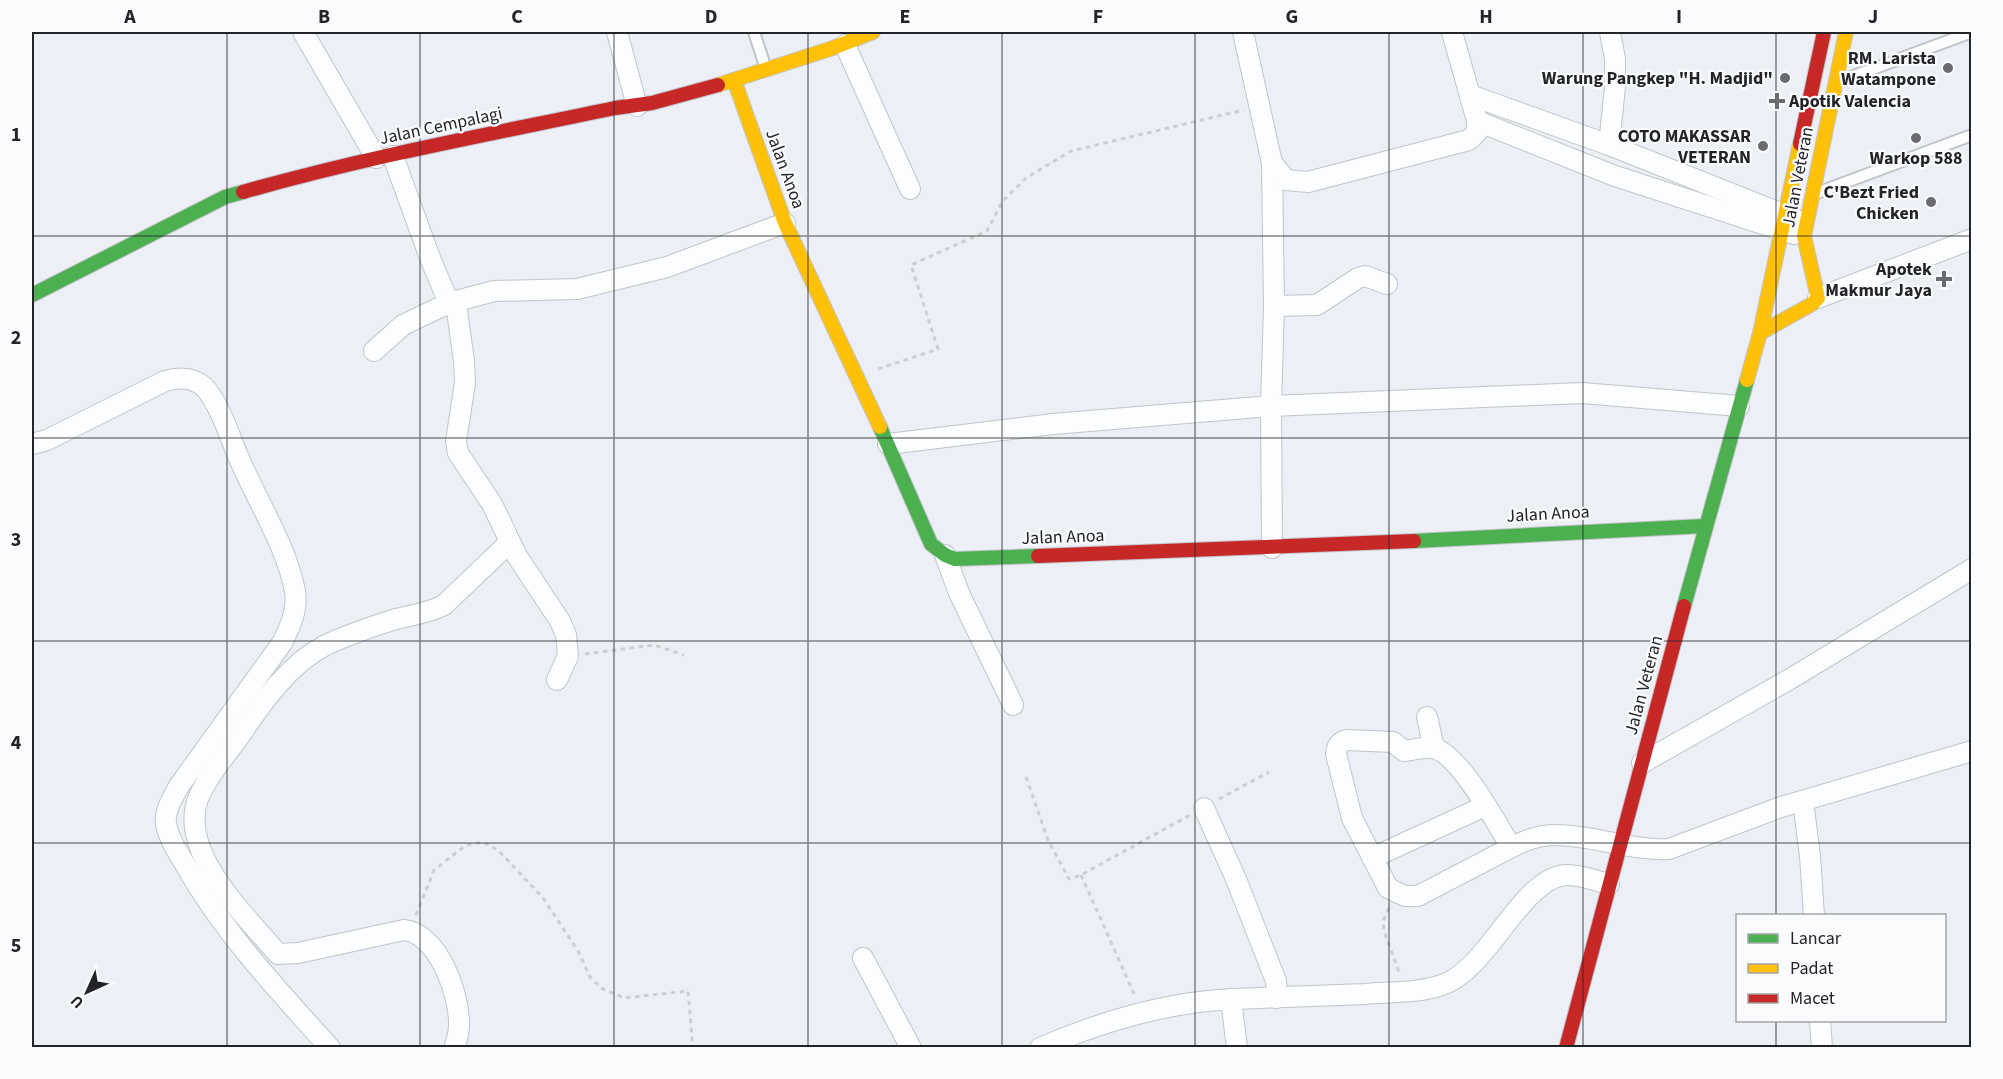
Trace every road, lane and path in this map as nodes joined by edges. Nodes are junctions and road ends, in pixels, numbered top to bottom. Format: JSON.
{"nodes":[{"id":1,"x":303,"y":32,"type":"edge"},
{"id":2,"x":617,"y":32,"type":"edge"},
{"id":3,"x":754,"y":32,"type":"edge"},
{"id":4,"x":873,"y":32,"type":"edge"},
{"id":5,"x":1242,"y":32,"type":"edge"},
{"id":6,"x":1452,"y":32,"type":"edge"},
{"id":7,"x":1610,"y":32,"type":"edge"},
{"id":8,"x":1824,"y":32,"type":"edge"},
{"id":9,"x":1846,"y":32,"type":"edge"},
{"id":10,"x":1971,"y":32,"type":"edge"},
{"id":11,"x":845,"y":45,"type":"junction"},
{"id":12,"x":766,"y":69,"type":"junction"},
{"id":13,"x":734,"y":80,"type":"junction"},
{"id":14,"x":1836,"y":83,"type":"junction"},
{"id":15,"x":1470,"y":94,"type":"junction"},
{"id":16,"x":637,"y":106,"type":"junction"},
{"id":17,"x":1259,"y":106,"type":"junction"},
{"id":18,"x":1477,"y":121,"type":"junction"},
{"id":19,"x":1971,"y":135,"type":"edge"},
{"id":20,"x":1609,"y":145,"type":"junction"},
{"id":21,"x":384,"y":157,"type":"junction"},
{"id":22,"x":1272,"y":163,"type":"junction"},
{"id":23,"x":910,"y":189,"type":"dead end"},
{"id":24,"x":1812,"y":195,"type":"junction"},
{"id":25,"x":785,"y":223,"type":"junction"},
{"id":26,"x":1784,"y":224,"type":"junction"},
{"id":27,"x":1805,"y":229,"type":"junction"},
{"id":28,"x":1971,"y":239,"type":"edge"},
{"id":29,"x":1387,"y":284,"type":"dead end"},
{"id":30,"x":32,"y":295,"type":"edge"},
{"id":31,"x":1818,"y":298,"type":"junction"},
{"id":32,"x":449,"y":303,"type":"junction"},
{"id":33,"x":1274,"y":306,"type":"junction"},
{"id":34,"x":1760,"y":333,"type":"junction"},
{"id":35,"x":374,"y":351,"type":"dead end"},
{"id":36,"x":856,"y":376,"type":"junction"},
{"id":37,"x":1271,"y":406,"type":"junction"},
{"id":38,"x":1739,"y":406,"type":"junction"},
{"id":39,"x":32,"y":444,"type":"edge"},
{"id":40,"x":888,"y":444,"type":"junction"},
{"id":41,"x":1705,"y":526,"type":"junction"},
{"id":42,"x":509,"y":543,"type":"junction"},
{"id":43,"x":1272,"y":548,"type":"junction"},
{"id":44,"x":945,"y":555,"type":"junction"},
{"id":45,"x":1971,"y":569,"type":"edge"},
{"id":46,"x":684,"y":655,"type":"dead end"},
{"id":47,"x":568,"y":656,"type":"junction"},
{"id":48,"x":557,"y":680,"type":"dead end"},
{"id":49,"x":1013,"y":705,"type":"dead end"},
{"id":50,"x":1427,"y":717,"type":"dead end"},
{"id":51,"x":1434,"y":748,"type":"junction"},
{"id":52,"x":1971,"y":751,"type":"edge"},
{"id":53,"x":1642,"y":763,"type":"junction"},
{"id":54,"x":1269,"y":772,"type":"dead end"},
{"id":55,"x":1026,"y":777,"type":"dead end"},
{"id":56,"x":1803,"y":801,"type":"junction"},
{"id":57,"x":1485,"y":806,"type":"junction"},
{"id":58,"x":1204,"y":807,"type":"junction"},
{"id":59,"x":1511,"y":847,"type":"junction"},
{"id":60,"x":1618,"y":849,"type":"junction"},
{"id":61,"x":1372,"y":858,"type":"junction"},
{"id":62,"x":1081,"y":875,"type":"junction"},
{"id":63,"x":1611,"y":879,"type":"junction"},
{"id":64,"x":1396,"y":892,"type":"junction"},
{"id":65,"x":1814,"y":914,"type":"edge"},
{"id":66,"x":404,"y":930,"type":"junction"},
{"id":67,"x":863,"y":958,"type":"dead end"},
{"id":68,"x":1400,"y":976,"type":"dead end"},
{"id":69,"x":1277,"y":991,"type":"junction"},
{"id":70,"x":1136,"y":996,"type":"dead end"},
{"id":71,"x":1231,"y":999,"type":"junction"},
{"id":72,"x":1820,"y":1022,"type":"edge"},
{"id":73,"x":330,"y":1047,"type":"edge"},
{"id":74,"x":454,"y":1047,"type":"edge"},
{"id":75,"x":693,"y":1047,"type":"edge"},
{"id":76,"x":911,"y":1047,"type":"edge"},
{"id":77,"x":1040,"y":1047,"type":"edge"},
{"id":78,"x":1237,"y":1047,"type":"edge"},
{"id":79,"x":1566,"y":1047,"type":"edge"},
{"id":80,"x":1821,"y":1047,"type":"edge"}],
"edges":[{"from":1,"to":21,"type":"street"},
{"from":2,"to":16,"type":"street"},
{"from":3,"to":12,"type":"lane"},
{"from":4,"to":11,"type":"street","name":"Jalan Cempalagi"},
{"from":5,"to":17,"type":"street"},
{"from":6,"to":15,"type":"street"},
{"from":7,"to":20,"type":"street"},
{"from":8,"to":26,"type":"street","name":"Jalan Veteran"},
{"from":9,"to":14,"type":"street","name":"Jalan Veteran"},
{"from":10,"to":14,"type":"lane"},
{"from":11,"to":12,"type":"street","name":"Jalan Cempalagi"},
{"from":11,"to":23,"type":"street"},
{"from":12,"to":13,"type":"street","name":"Jalan Cempalagi"},
{"from":13,"to":16,"type":"street","name":"Jalan Cempalagi"},
{"from":13,"to":25,"type":"street","name":"Jalan Anoa"},
{"from":14,"to":24,"type":"street","name":"Jalan Veteran"},
{"from":15,"to":18,"type":"street"},
{"from":15,"to":20,"type":"street"},
{"from":16,"to":21,"type":"street","name":"Jalan Cempalagi"},
{"from":17,"to":22,"type":"street"},
{"from":17,"to":36,"type":"path"},
{"from":18,"to":22,"type":"street"},
{"from":18,"to":26,"type":"street"},
{"from":19,"to":24,"type":"lane"},
{"from":20,"to":26,"type":"street"},
{"from":21,"to":30,"type":"street","name":"Jalan Cempalagi"},
{"from":21,"to":32,"type":"street"},
{"from":22,"to":33,"type":"street"},
{"from":24,"to":27,"type":"street","name":"Jalan Veteran"},
{"from":25,"to":32,"type":"street"},
{"from":25,"to":36,"type":"street","name":"Jalan Anoa"},
{"from":26,"to":27,"type":"street"},
{"from":26,"to":34,"type":"street","name":"Jalan Veteran"},
{"from":27,"to":31,"type":"street","name":"Jalan Veteran"},
{"from":28,"to":31,"type":"street"},
{"from":29,"to":33,"type":"street"},
{"from":31,"to":34,"type":"street"},
{"from":32,"to":35,"type":"street"},
{"from":32,"to":42,"type":"street"},
{"from":33,"to":37,"type":"street"},
{"from":34,"to":38,"type":"street","name":"Jalan Veteran"},
{"from":36,"to":40,"type":"street","name":"Jalan Anoa"},
{"from":37,"to":38,"type":"street"},
{"from":37,"to":40,"type":"street"},
{"from":37,"to":43,"type":"street"},
{"from":38,"to":41,"type":"street","name":"Jalan Veteran"},
{"from":39,"to":73,"type":"street"},
{"from":40,"to":44,"type":"street","name":"Jalan Anoa"},
{"from":41,"to":43,"type":"street","name":"Jalan Anoa"},
{"from":41,"to":53,"type":"street","name":"Jalan Veteran"},
{"from":42,"to":47,"type":"street"},
{"from":42,"to":66,"type":"street"},
{"from":43,"to":44,"type":"street","name":"Jalan Anoa"},
{"from":44,"to":49,"type":"street"},
{"from":45,"to":53,"type":"street"},
{"from":46,"to":47,"type":"path"},
{"from":47,"to":48,"type":"street"},
{"from":50,"to":51,"type":"street"},
{"from":51,"to":57,"type":"street"},
{"from":51,"to":61,"type":"street"},
{"from":52,"to":56,"type":"street"},
{"from":53,"to":60,"type":"street","name":"Jalan Veteran"},
{"from":54,"to":58,"type":"path"},
{"from":55,"to":62,"type":"path"},
{"from":56,"to":60,"type":"street"},
{"from":56,"to":65,"type":"street"},
{"from":57,"to":59,"type":"street"},
{"from":57,"to":61,"type":"street"},
{"from":58,"to":62,"type":"path"},
{"from":58,"to":69,"type":"street"},
{"from":59,"to":60,"type":"street"},
{"from":59,"to":64,"type":"street"},
{"from":60,"to":63,"type":"street","name":"Jalan Veteran"},
{"from":61,"to":64,"type":"street"},
{"from":62,"to":70,"type":"path"},
{"from":63,"to":69,"type":"street"},
{"from":63,"to":79,"type":"street","name":"Jalan Veteran"},
{"from":64,"to":68,"type":"path"},
{"from":66,"to":74,"type":"street"},
{"from":66,"to":75,"type":"path"},
{"from":67,"to":76,"type":"street"},
{"from":69,"to":71,"type":"street"},
{"from":71,"to":77,"type":"street"},
{"from":71,"to":78,"type":"street"},
{"from":72,"to":80,"type":"street"}]}
